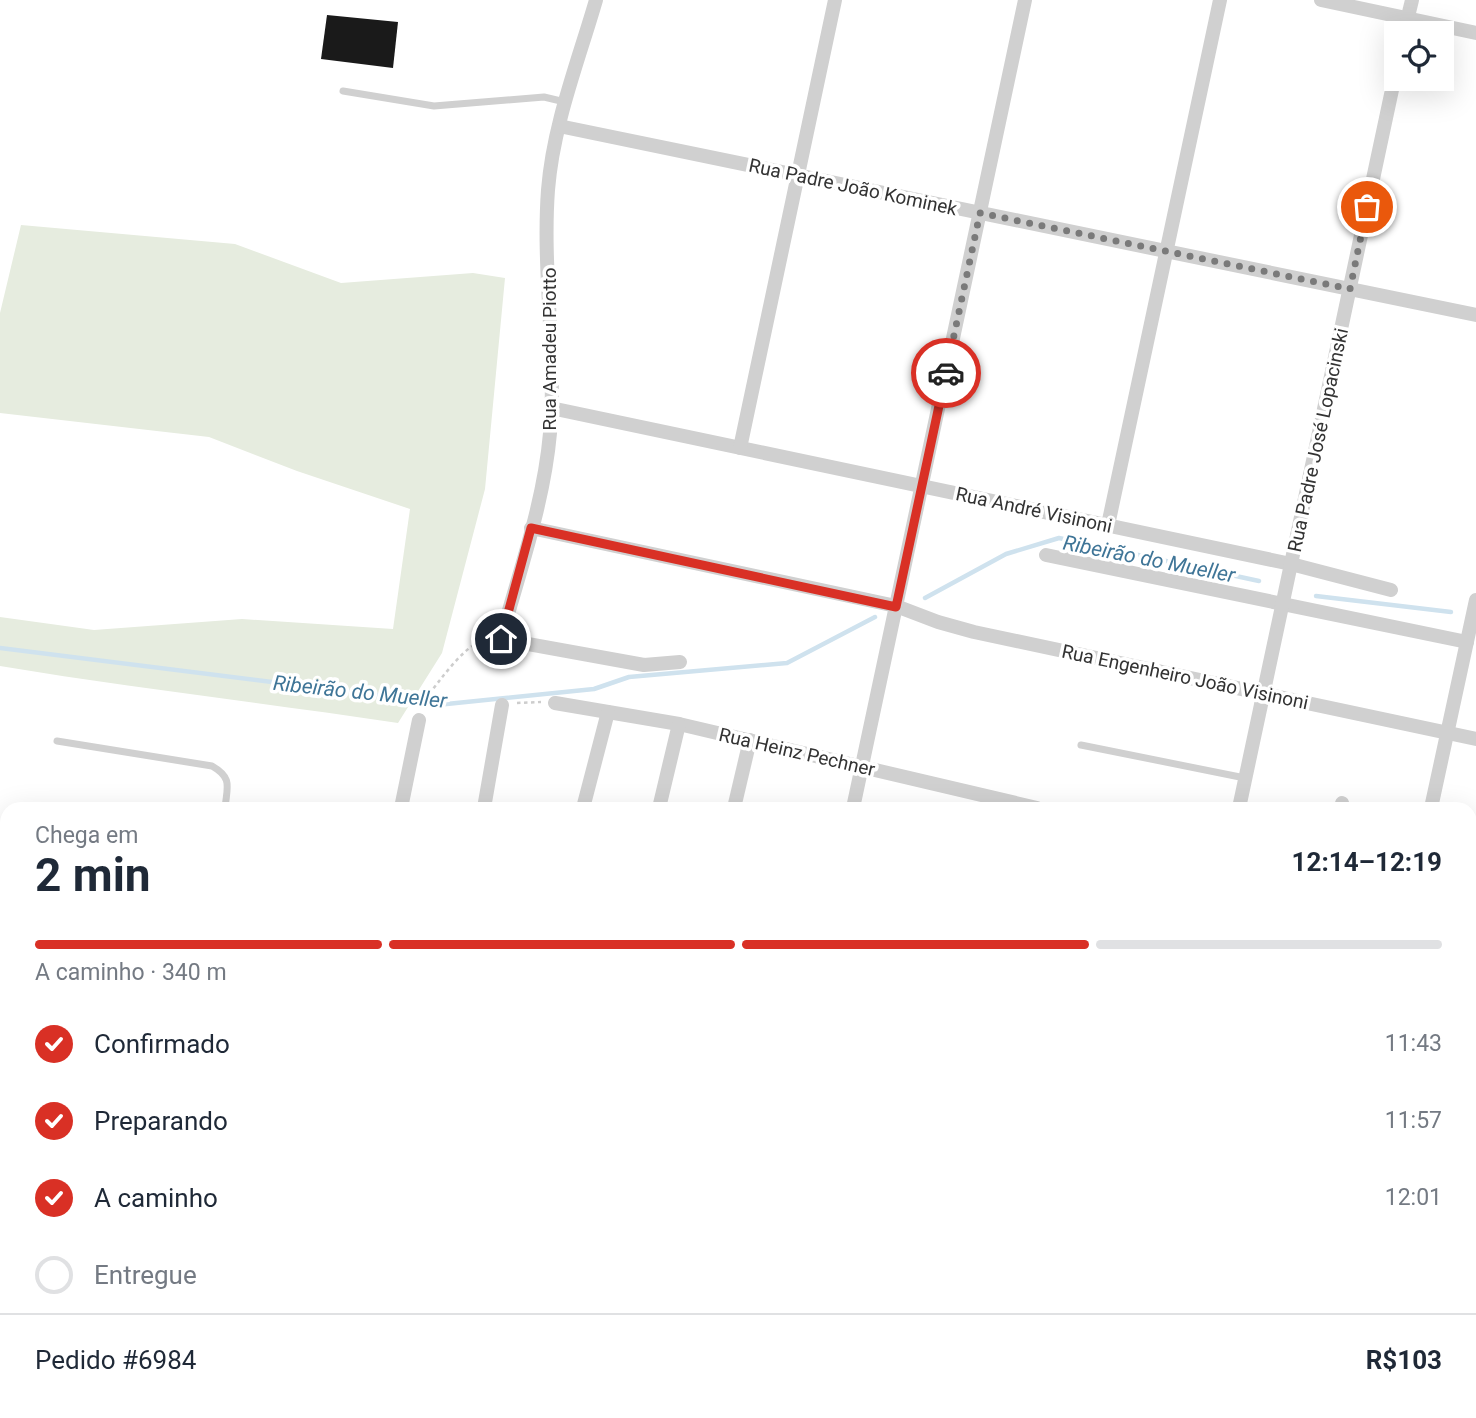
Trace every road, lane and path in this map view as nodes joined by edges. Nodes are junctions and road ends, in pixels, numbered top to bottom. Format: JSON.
{"nodes":[{"id":1,"x":596,"y":0,"type":"edge"},
{"id":2,"x":835,"y":0,"type":"edge"},
{"id":3,"x":1025,"y":0,"type":"edge"},
{"id":4,"x":1220,"y":0,"type":"edge"},
{"id":5,"x":1321,"y":0,"type":"edge"},
{"id":6,"x":1412,"y":0,"type":"edge"},
{"id":7,"x":1390,"y":21,"type":"edge"},
{"id":8,"x":1407,"y":21,"type":"edge"},
{"id":9,"x":1454,"y":31,"type":"edge"},
{"id":10,"x":1476,"y":33,"type":"edge"},
{"id":11,"x":343,"y":91,"type":"dead end"},
{"id":12,"x":1392,"y":91,"type":"edge"},
{"id":13,"x":566,"y":103,"type":"junction"},
{"id":14,"x":559,"y":126,"type":"junction"},
{"id":15,"x":798,"y":175,"type":"junction"},
{"id":16,"x":980,"y":213,"type":"junction"},
{"id":17,"x":1166,"y":251,"type":"junction"},
{"id":18,"x":1350,"y":289,"type":"junction"},
{"id":19,"x":1476,"y":315,"type":"edge"},
{"id":20,"x":551,"y":408,"type":"junction"},
{"id":21,"x":740,"y":448,"type":"junction"},
{"id":22,"x":922,"y":486,"type":"junction"},
{"id":23,"x":1108,"y":525,"type":"junction"},
{"id":24,"x":531,"y":528,"type":"junction"},
{"id":25,"x":1046,"y":555,"type":"dead end"},
{"id":26,"x":1292,"y":564,"type":"junction"},
{"id":27,"x":1391,"y":590,"type":"dead end"},
{"id":28,"x":1476,"y":600,"type":"edge"},
{"id":29,"x":1283,"y":605,"type":"junction"},
{"id":30,"x":896,"y":607,"type":"junction"},
{"id":31,"x":501,"y":639,"type":"junction"},
{"id":32,"x":1467,"y":642,"type":"junction"},
{"id":33,"x":680,"y":662,"type":"dead end"},
{"id":34,"x":1264,"y":694,"type":"junction"},
{"id":35,"x":426,"y":698,"type":"dead end"},
{"id":36,"x":555,"y":703,"type":"joint"},
{"id":37,"x":502,"y":705,"type":"joint"},
{"id":38,"x":608,"y":712,"type":"junction"},
{"id":39,"x":419,"y":720,"type":"dead end"},
{"id":40,"x":679,"y":724,"type":"junction"},
{"id":41,"x":1448,"y":733,"type":"junction"},
{"id":42,"x":1476,"y":739,"type":"edge"},
{"id":43,"x":750,"y":740,"type":"junction"},
{"id":44,"x":57,"y":741,"type":"dead end"},
{"id":45,"x":1082,"y":745,"type":"dead end"},
{"id":46,"x":862,"y":767,"type":"junction"},
{"id":47,"x":1245,"y":778,"type":"junction"},
{"id":48,"x":226,"y":802,"type":"edge"},
{"id":49,"x":402,"y":802,"type":"edge"},
{"id":50,"x":485,"y":802,"type":"edge"},
{"id":51,"x":585,"y":802,"type":"edge"},
{"id":52,"x":660,"y":802,"type":"edge"},
{"id":53,"x":735,"y":802,"type":"edge"},
{"id":54,"x":854,"y":802,"type":"edge"},
{"id":55,"x":1011,"y":802,"type":"edge"},
{"id":56,"x":1240,"y":802,"type":"edge"},
{"id":57,"x":1433,"y":802,"type":"edge"}],
"edges":[{"from":1,"to":13,"type":"street","name":"Rua Amadeu Piotto"},
{"from":2,"to":15,"type":"street"},
{"from":3,"to":16,"type":"street"},
{"from":4,"to":17,"type":"street"},
{"from":5,"to":7,"type":"street"},
{"from":6,"to":8,"type":"street"},
{"from":9,"to":10,"type":"street"},
{"from":11,"to":13,"type":"lane"},
{"from":12,"to":18,"type":"street","name":"Rua Padre José Lopacinski"},
{"from":13,"to":14,"type":"street","name":"Rua Amadeu Piotto"},
{"from":14,"to":15,"type":"street","name":"Rua Padre João Kominek"},
{"from":14,"to":20,"type":"street","name":"Rua Amadeu Piotto"},
{"from":15,"to":16,"type":"street","name":"Rua Padre João Kominek"},
{"from":15,"to":21,"type":"street"},
{"from":16,"to":17,"type":"street","name":"Rua Padre João Kominek"},
{"from":16,"to":22,"type":"street"},
{"from":17,"to":18,"type":"street","name":"Rua Padre João Kominek"},
{"from":17,"to":23,"type":"street"},
{"from":18,"to":19,"type":"street","name":"Rua Padre João Kominek"},
{"from":18,"to":26,"type":"street","name":"Rua Padre José Lopacinski"},
{"from":20,"to":21,"type":"street","name":"Rua André Visinoni"},
{"from":20,"to":24,"type":"street","name":"Rua Amadeu Piotto"},
{"from":21,"to":22,"type":"street","name":"Rua André Visinoni"},
{"from":22,"to":23,"type":"street","name":"Rua André Visinoni"},
{"from":22,"to":30,"type":"street"},
{"from":23,"to":26,"type":"street","name":"Rua André Visinoni"},
{"from":24,"to":30,"type":"street","name":"Rua Engenheiro João Visinoni"},
{"from":24,"to":31,"type":"street","name":"Rua Amadeu Piotto"},
{"from":25,"to":29,"type":"street"},
{"from":26,"to":27,"type":"street","name":"Rua André Visinoni"},
{"from":26,"to":29,"type":"street","name":"Rua Padre José Lopacinski"},
{"from":28,"to":32,"type":"street"},
{"from":29,"to":32,"type":"street"},
{"from":29,"to":34,"type":"street","name":"Rua Padre José Lopacinski"},
{"from":30,"to":34,"type":"street","name":"Rua Engenheiro João Visinoni"},
{"from":30,"to":46,"type":"street"},
{"from":31,"to":33,"type":"street"},
{"from":31,"to":35,"type":"path"},
{"from":32,"to":41,"type":"street"},
{"from":34,"to":41,"type":"street","name":"Rua Engenheiro João Visinoni"},
{"from":34,"to":47,"type":"street","name":"Rua Padre José Lopacinski"},
{"from":36,"to":37,"type":"path"},
{"from":36,"to":38,"type":"street","name":"Rua Heinz Pechner"},
{"from":37,"to":50,"type":"street"},
{"from":38,"to":40,"type":"street","name":"Rua Heinz Pechner"},
{"from":38,"to":51,"type":"street"},
{"from":39,"to":49,"type":"street"},
{"from":40,"to":43,"type":"street","name":"Rua Heinz Pechner"},
{"from":40,"to":52,"type":"street"},
{"from":41,"to":42,"type":"street","name":"Rua Engenheiro João Visinoni"},
{"from":41,"to":57,"type":"street"},
{"from":43,"to":46,"type":"street","name":"Rua Heinz Pechner"},
{"from":43,"to":53,"type":"street"},
{"from":44,"to":48,"type":"lane"},
{"from":45,"to":47,"type":"lane"},
{"from":46,"to":54,"type":"street"},
{"from":46,"to":55,"type":"street","name":"Rua Heinz Pechner"},
{"from":47,"to":56,"type":"street","name":"Rua Padre José Lopacinski"}]}
